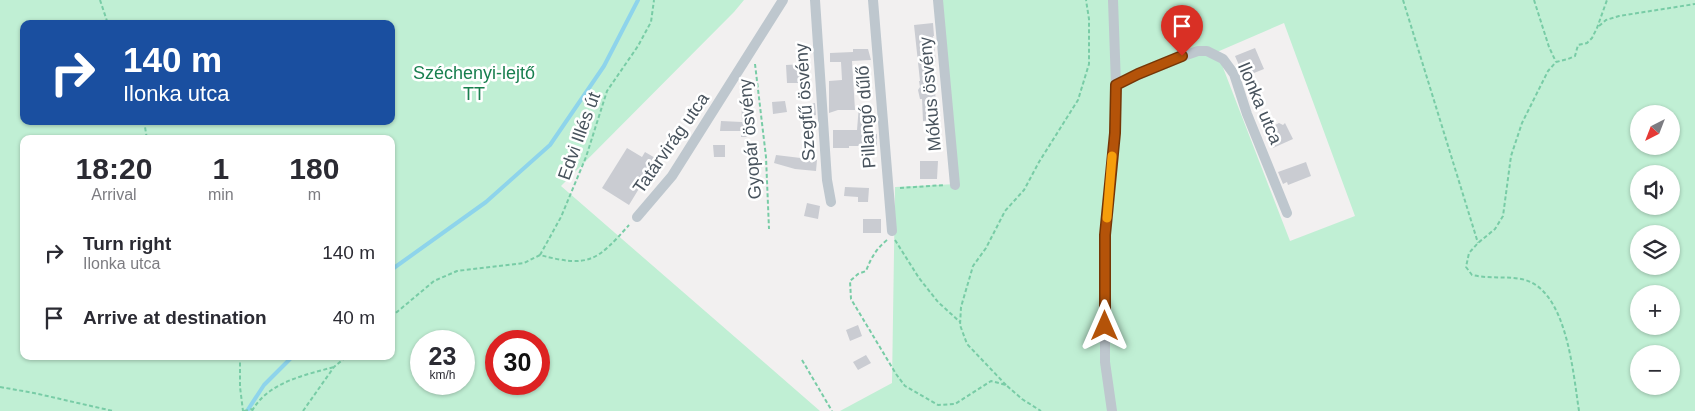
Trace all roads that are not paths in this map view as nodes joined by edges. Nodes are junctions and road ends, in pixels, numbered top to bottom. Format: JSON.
{"nodes":[{"id":1,"x":783,"y":0,"type":"edge"},
{"id":2,"x":815,"y":0,"type":"edge"},
{"id":3,"x":872,"y":0,"type":"edge"},
{"id":4,"x":938,"y":0,"type":"edge"},
{"id":5,"x":1113,"y":0,"type":"edge"},
{"id":6,"x":1116,"y":85,"type":"junction"},
{"id":7,"x":955,"y":185,"type":"road end"},
{"id":8,"x":831,"y":202,"type":"dead end"},
{"id":9,"x":1287,"y":213,"type":"dead end"},
{"id":10,"x":637,"y":217,"type":"road end"},
{"id":11,"x":893,"y":235,"type":"road end"},
{"id":12,"x":1112,"y":411,"type":"edge"}],
"edges":[{"from":1,"to":10,"type":"street","name":"Tatárvirág utca"},
{"from":2,"to":8,"type":"street","name":"Szegfű ösvény"},
{"from":3,"to":11,"type":"street","name":"Pillangó dűlő"},
{"from":4,"to":7,"type":"street","name":"Mókus ösvény"},
{"from":5,"to":6,"type":"street"},
{"from":6,"to":9,"type":"street","name":"Ilonka utca"},
{"from":6,"to":12,"type":"street"}]}
